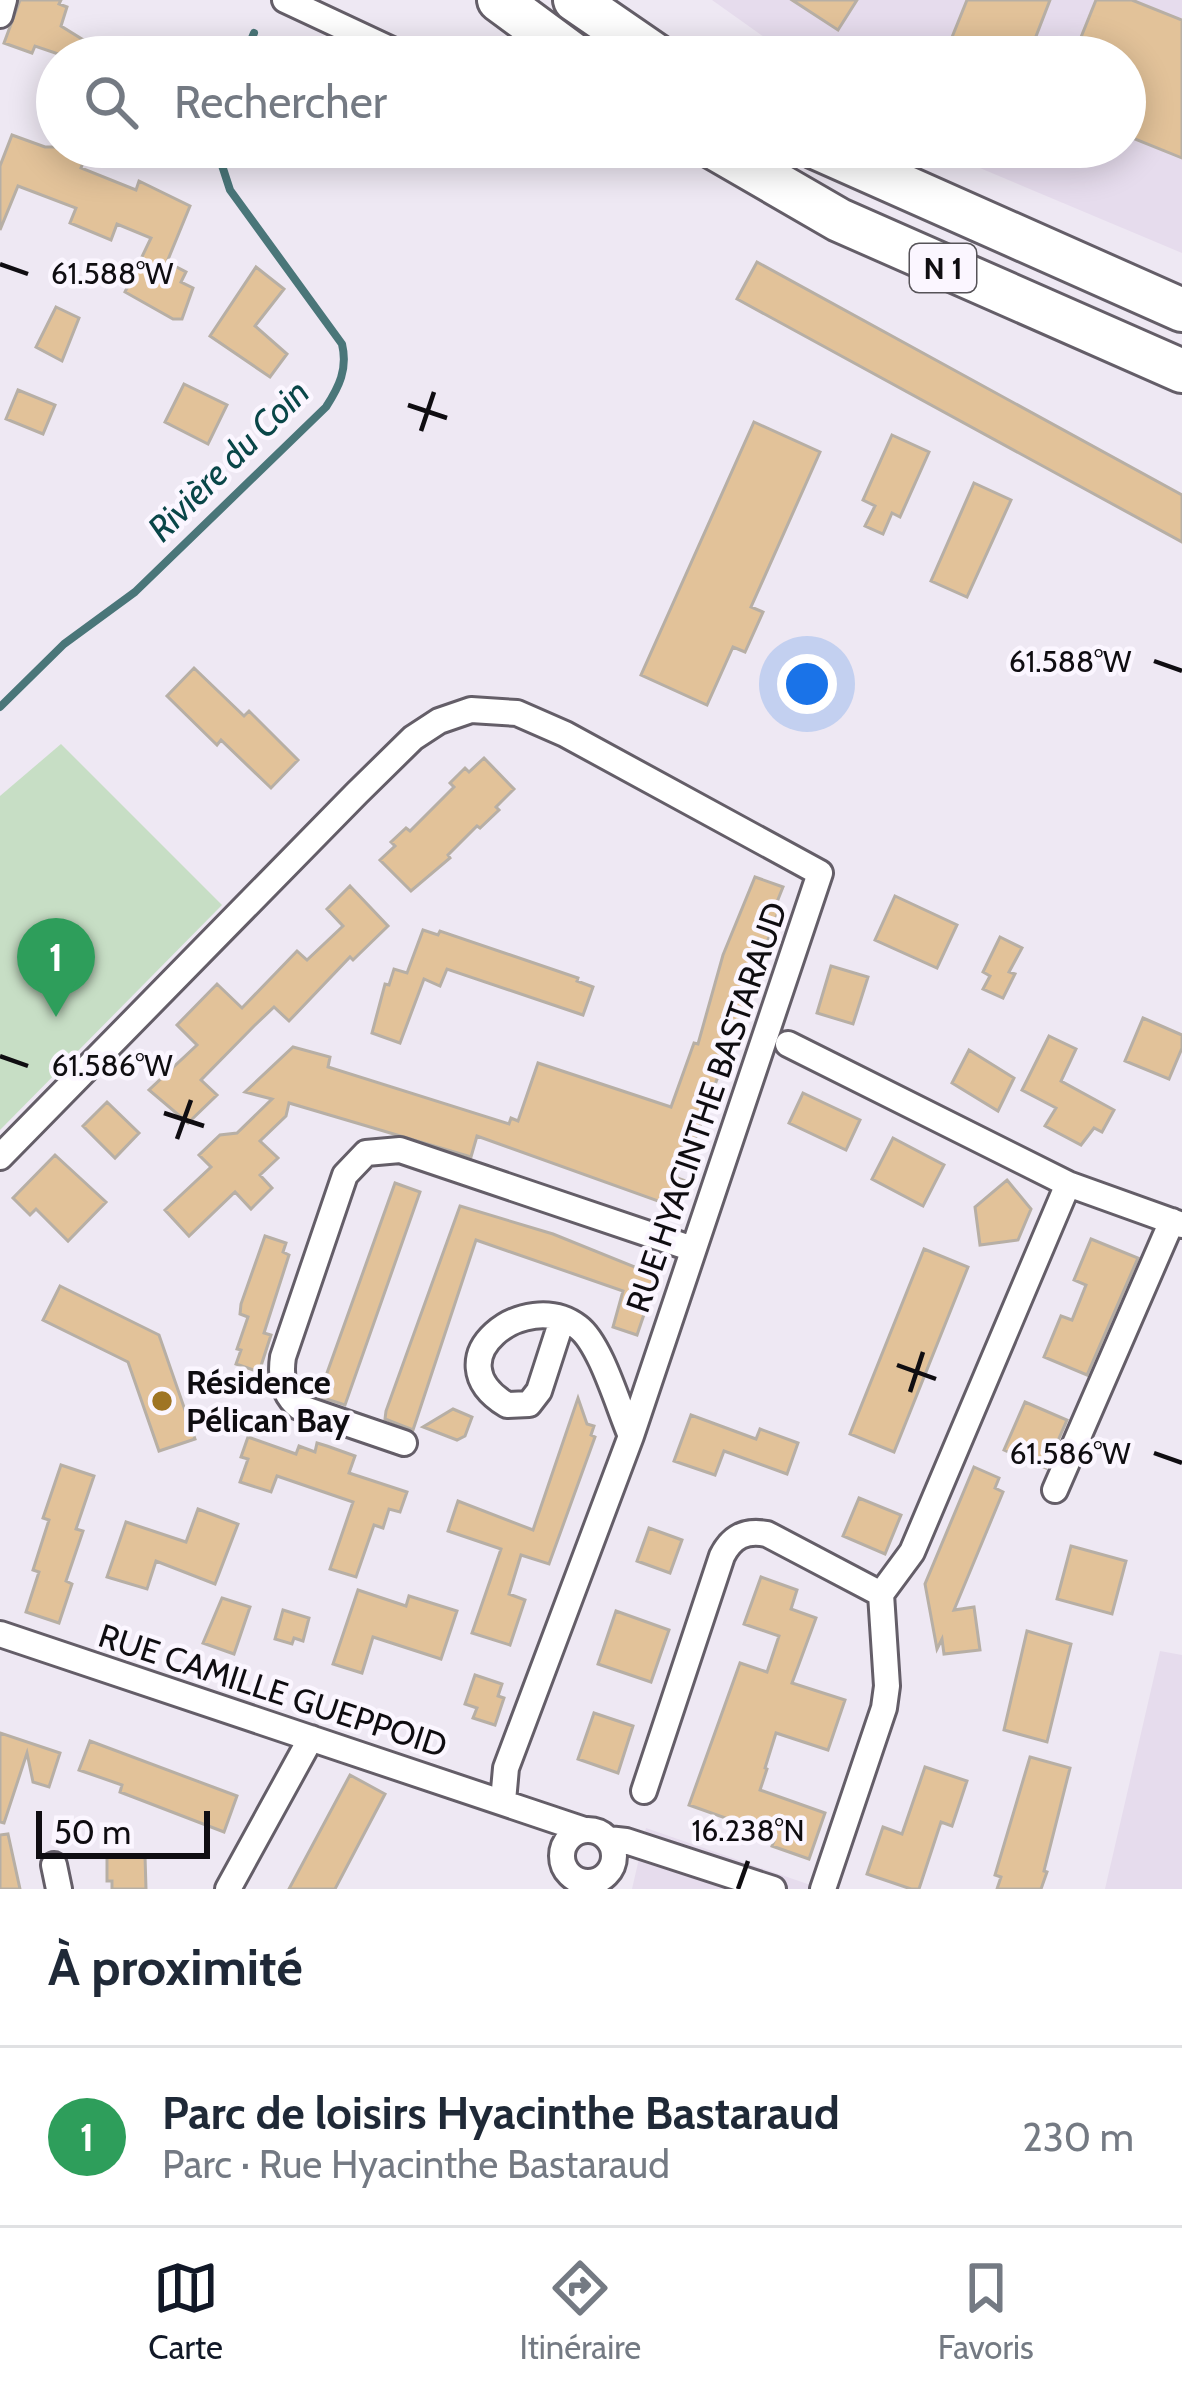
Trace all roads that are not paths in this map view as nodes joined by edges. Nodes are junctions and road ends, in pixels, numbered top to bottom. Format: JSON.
{"nodes":[{"id":1,"x":4,"y":0,"type":"edge"},
{"id":2,"x":285,"y":0,"type":"edge"},
{"id":3,"x":500,"y":0,"type":"edge"},
{"id":4,"x":574,"y":0,"type":"edge"},
{"id":5,"x":0,"y":15,"type":"edge"},
{"id":6,"x":362,"y":36,"type":"edge"},
{"id":7,"x":548,"y":36,"type":"edge"},
{"id":8,"x":627,"y":36,"type":"edge"},
{"id":9,"x":749,"y":168,"type":"edge"},
{"id":10,"x":862,"y":168,"type":"edge"},
{"id":11,"x":1182,"y":310,"type":"edge"},
{"id":12,"x":1182,"y":371,"type":"edge"},
{"id":13,"x":788,"y":1044,"type":"dead end"},
{"id":14,"x":0,"y":1157,"type":"edge"},
{"id":15,"x":1068,"y":1184,"type":"junction"},
{"id":16,"x":1177,"y":1223,"type":"edge"},
{"id":17,"x":693,"y":1249,"type":"junction"},
{"id":18,"x":562,"y":1320,"type":"dead end"},
{"id":19,"x":631,"y":1436,"type":"junction"},
{"id":20,"x":404,"y":1443,"type":"dead end"},
{"id":21,"x":1055,"y":1490,"type":"dead end"},
{"id":22,"x":881,"y":1594,"type":"junction"},
{"id":23,"x":0,"y":1634,"type":"edge"},
{"id":24,"x":311,"y":1738,"type":"junction"},
{"id":25,"x":644,"y":1791,"type":"dead end"},
{"id":26,"x":513,"y":1807,"type":"junction"},
{"id":27,"x":596,"y":1834,"type":"junction"},
{"id":28,"x":570,"y":1873,"type":"edge"},
{"id":29,"x":608,"y":1882,"type":"edge"},
{"id":30,"x":228,"y":1889,"type":"edge"},
{"id":31,"x":773,"y":1889,"type":"edge"},
{"id":32,"x":824,"y":1889,"type":"edge"}],
"edges":[{"from":1,"to":5,"type":"street"},
{"from":2,"to":6,"type":"street"},
{"from":3,"to":7,"type":"highway"},
{"from":4,"to":8,"type":"highway"},
{"from":9,"to":12,"type":"highway","number":"N 1"},
{"from":10,"to":11,"type":"highway","number":"N 1"},
{"from":13,"to":15,"type":"street"},
{"from":14,"to":17,"type":"street","name":"RUE HYACINTHE BASTARAUD"},
{"from":15,"to":16,"type":"street"},
{"from":15,"to":22,"type":"street"},
{"from":16,"to":21,"type":"street"},
{"from":17,"to":19,"type":"street","name":"RUE HYACINTHE BASTARAUD"},
{"from":17,"to":20,"type":"street"},
{"from":18,"to":19,"type":"street"},
{"from":19,"to":26,"type":"street","name":"RUE HYACINTHE BASTARAUD"},
{"from":22,"to":25,"type":"street"},
{"from":22,"to":32,"type":"street"},
{"from":23,"to":24,"type":"street","name":"RUE CAMILLE GUEPPOID"},
{"from":24,"to":26,"type":"street","name":"RUE CAMILLE GUEPPOID"},
{"from":24,"to":30,"type":"street"},
{"from":26,"to":27,"type":"street","name":"RUE CAMILLE GUEPPOID"},
{"from":26,"to":28,"type":"street"},
{"from":27,"to":28,"type":"street"},
{"from":27,"to":29,"type":"street"},
{"from":27,"to":31,"type":"street"},
{"from":28,"to":29,"type":"street"}]}
